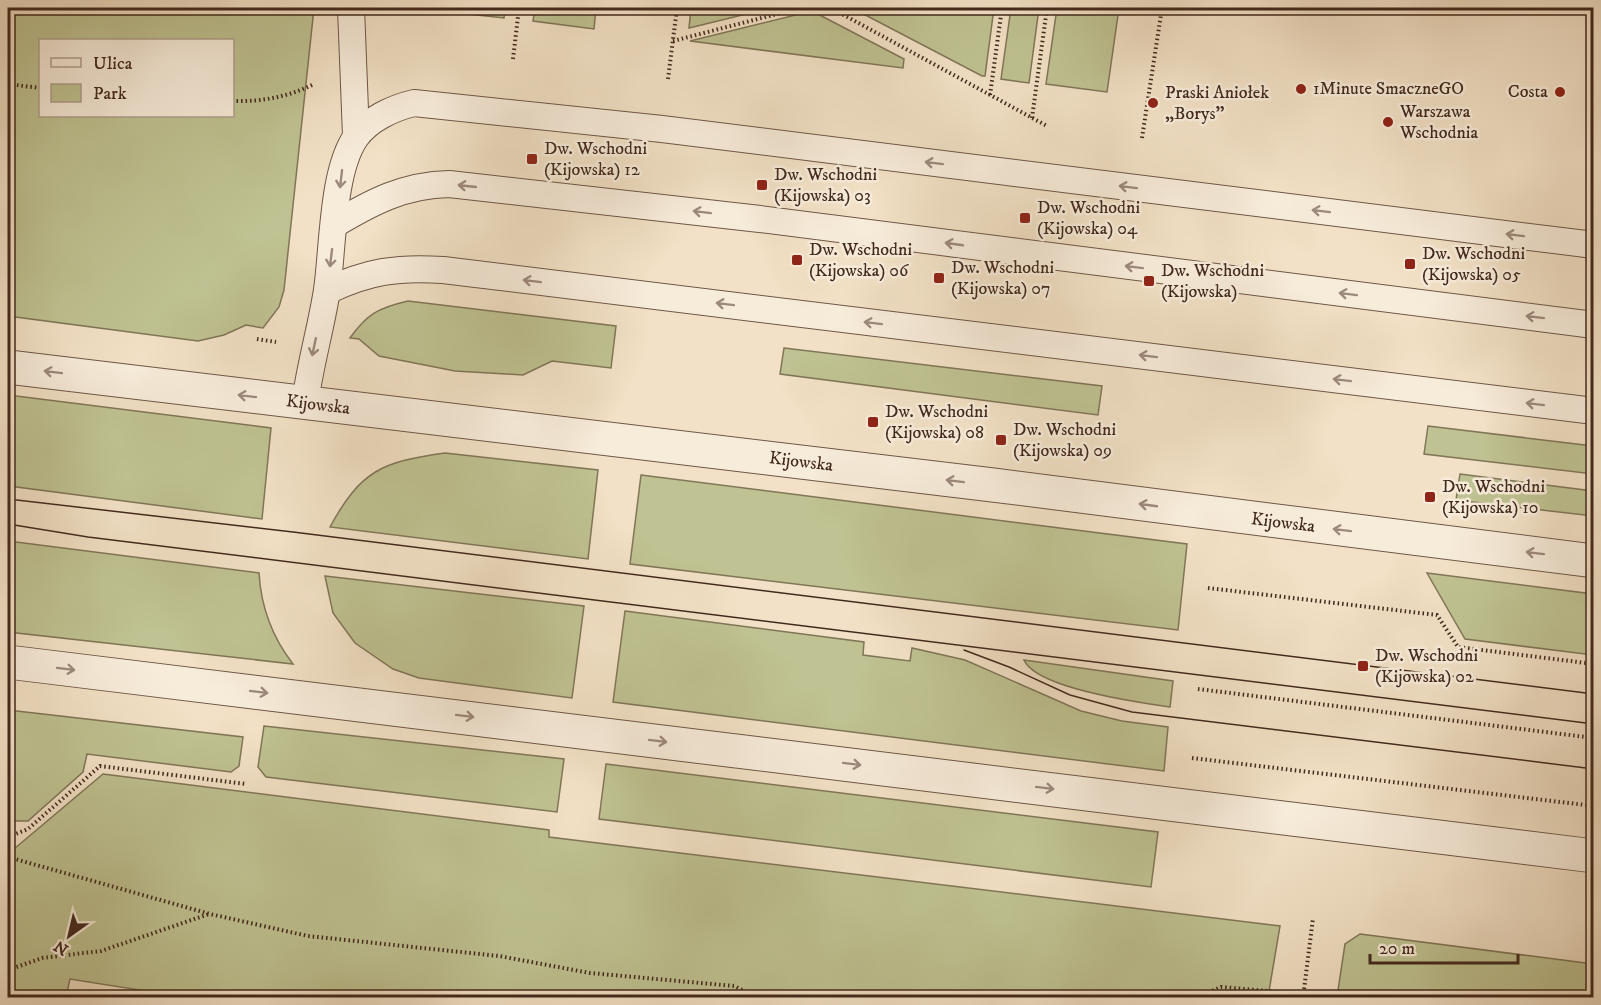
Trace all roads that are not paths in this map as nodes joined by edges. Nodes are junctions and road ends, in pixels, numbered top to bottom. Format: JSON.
{"nodes":[{"id":1,"x":351,"y":8,"type":"edge"},
{"id":2,"x":356,"y":136,"type":"junction"},
{"id":3,"x":335,"y":224,"type":"junction"},
{"id":4,"x":1593,"y":245,"type":"edge"},
{"id":5,"x":327,"y":291,"type":"junction"},
{"id":6,"x":1593,"y":325,"type":"edge"},
{"id":7,"x":8,"y":366,"type":"edge"},
{"id":8,"x":305,"y":403,"type":"junction"},
{"id":9,"x":1593,"y":411,"type":"edge"},
{"id":10,"x":1593,"y":561,"type":"edge"},
{"id":11,"x":8,"y":662,"type":"edge"},
{"id":12,"x":1593,"y":856,"type":"edge"}],
"edges":[{"from":1,"to":2,"type":"lane"},
{"from":2,"to":3,"type":"lane","one_way":true},
{"from":4,"to":2,"type":"lane","one_way":true},
{"from":3,"to":5,"type":"lane","one_way":true},
{"from":6,"to":3,"type":"lane","one_way":true},
{"from":5,"to":8,"type":"lane","one_way":true},
{"from":9,"to":5,"type":"lane","one_way":true},
{"from":8,"to":7,"type":"street","name":"Kijowska","one_way":true},
{"from":10,"to":8,"type":"street","name":"Kijowska","one_way":true},
{"from":11,"to":12,"type":"street","one_way":true}]}
